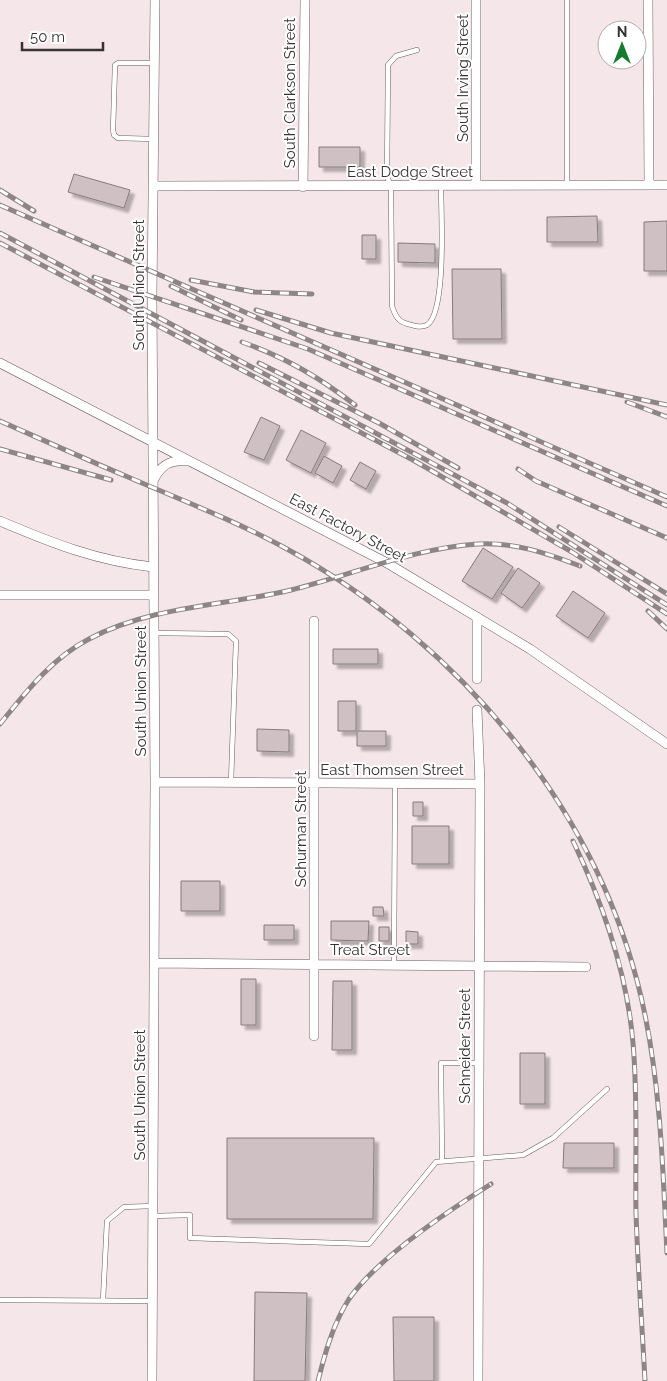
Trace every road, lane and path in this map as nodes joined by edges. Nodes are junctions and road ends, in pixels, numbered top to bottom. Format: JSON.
{"nodes":[{"id":1,"x":155,"y":0,"type":"edge"},
{"id":2,"x":305,"y":0,"type":"edge"},
{"id":3,"x":476,"y":0,"type":"edge"},
{"id":4,"x":567,"y":0,"type":"edge"},
{"id":5,"x":648,"y":0,"type":"edge"},
{"id":6,"x":418,"y":50,"type":"dead end"},
{"id":7,"x":155,"y":63,"type":"junction"},
{"id":8,"x":154,"y":138,"type":"junction"},
{"id":9,"x":476,"y":185,"type":"junction"},
{"id":10,"x":649,"y":185,"type":"junction"},
{"id":11,"x":667,"y":185,"type":"edge"},
{"id":12,"x":154,"y":186,"type":"junction"},
{"id":13,"x":391,"y":186,"type":"junction"},
{"id":14,"x":441,"y":186,"type":"junction"},
{"id":15,"x":567,"y":186,"type":"junction"},
{"id":16,"x":303,"y":187,"type":"junction"},
{"id":17,"x":0,"y":363,"type":"edge"},
{"id":18,"x":153,"y":441,"type":"junction"},
{"id":19,"x":193,"y":462,"type":"junction"},
{"id":20,"x":154,"y":480,"type":"junction"},
{"id":21,"x":0,"y":521,"type":"edge"},
{"id":22,"x":153,"y":567,"type":"junction"},
{"id":23,"x":0,"y":594,"type":"edge"},
{"id":24,"x":154,"y":595,"type":"junction"},
{"id":25,"x":478,"y":617,"type":"junction"},
{"id":26,"x":314,"y":621,"type":"dead end"},
{"id":27,"x":154,"y":633,"type":"junction"},
{"id":28,"x":478,"y":679,"type":"dead end"},
{"id":29,"x":477,"y":710,"type":"dead end"},
{"id":30,"x":667,"y":744,"type":"edge"},
{"id":31,"x":155,"y":782,"type":"junction"},
{"id":32,"x":231,"y":782,"type":"junction"},
{"id":33,"x":315,"y":783,"type":"junction"},
{"id":34,"x":395,"y":784,"type":"junction"},
{"id":35,"x":480,"y":784,"type":"junction"},
{"id":36,"x":154,"y":963,"type":"junction"},
{"id":37,"x":315,"y":964,"type":"junction"},
{"id":38,"x":394,"y":964,"type":"junction"},
{"id":39,"x":479,"y":965,"type":"junction"},
{"id":40,"x":586,"y":968,"type":"dead end"},
{"id":41,"x":314,"y":1036,"type":"dead end"},
{"id":42,"x":478,"y":1063,"type":"junction"},
{"id":43,"x":607,"y":1089,"type":"dead end"},
{"id":44,"x":478,"y":1158,"type":"junction"},
{"id":45,"x":442,"y":1161,"type":"junction"},
{"id":46,"x":153,"y":1206,"type":"junction"},
{"id":47,"x":153,"y":1216,"type":"junction"},
{"id":48,"x":0,"y":1300,"type":"edge"},
{"id":49,"x":103,"y":1300,"type":"junction"},
{"id":50,"x":152,"y":1301,"type":"junction"},
{"id":51,"x":152,"y":1381,"type":"edge"},
{"id":52,"x":478,"y":1381,"type":"edge"}],
"edges":[{"from":1,"to":7,"type":"street","name":"South Union Street"},
{"from":2,"to":16,"type":"street","name":"South Clarkson Street"},
{"from":3,"to":9,"type":"street","name":"South Irving Street"},
{"from":4,"to":15,"type":"lane"},
{"from":5,"to":10,"type":"street"},
{"from":6,"to":13,"type":"lane"},
{"from":7,"to":8,"type":"street","name":"South Union Street"},
{"from":7,"to":8,"type":"lane"},
{"from":8,"to":12,"type":"street","name":"South Union Street"},
{"from":9,"to":14,"type":"street","name":"East Dodge Street"},
{"from":9,"to":15,"type":"street","name":"East Dodge Street"},
{"from":10,"to":11,"type":"street","name":"East Dodge Street"},
{"from":10,"to":15,"type":"street","name":"East Dodge Street"},
{"from":12,"to":16,"type":"street","name":"East Dodge Street"},
{"from":12,"to":18,"type":"street","name":"South Union Street"},
{"from":13,"to":14,"type":"street","name":"East Dodge Street"},
{"from":13,"to":14,"type":"lane"},
{"from":13,"to":16,"type":"street","name":"East Dodge Street"},
{"from":17,"to":18,"type":"street","name":"East Factory Street"},
{"from":18,"to":19,"type":"street","name":"East Factory Street"},
{"from":18,"to":20,"type":"street","name":"South Union Street"},
{"from":19,"to":20,"type":"street"},
{"from":19,"to":25,"type":"street","name":"East Factory Street"},
{"from":20,"to":22,"type":"street","name":"South Union Street"},
{"from":21,"to":22,"type":"street"},
{"from":22,"to":24,"type":"street","name":"South Union Street"},
{"from":23,"to":24,"type":"street"},
{"from":24,"to":27,"type":"street","name":"South Union Street"},
{"from":25,"to":28,"type":"street"},
{"from":25,"to":30,"type":"street","name":"East Factory Street"},
{"from":26,"to":33,"type":"street","name":"Schurman Street"},
{"from":27,"to":31,"type":"street","name":"South Union Street"},
{"from":27,"to":32,"type":"lane"},
{"from":29,"to":35,"type":"street","name":"Schneider Street"},
{"from":31,"to":32,"type":"street","name":"East Thomsen Street"},
{"from":31,"to":36,"type":"street","name":"South Union Street"},
{"from":32,"to":33,"type":"street","name":"East Thomsen Street"},
{"from":33,"to":34,"type":"street","name":"East Thomsen Street"},
{"from":33,"to":37,"type":"street","name":"Schurman Street"},
{"from":34,"to":35,"type":"street","name":"East Thomsen Street"},
{"from":34,"to":38,"type":"lane"},
{"from":35,"to":39,"type":"street","name":"Schneider Street"},
{"from":36,"to":37,"type":"street","name":"Treat Street"},
{"from":36,"to":46,"type":"street","name":"South Union Street"},
{"from":37,"to":38,"type":"street","name":"Treat Street"},
{"from":37,"to":41,"type":"street","name":"Schurman Street"},
{"from":38,"to":39,"type":"street","name":"Treat Street"},
{"from":39,"to":40,"type":"street","name":"Treat Street"},
{"from":39,"to":42,"type":"street","name":"Schneider Street"},
{"from":42,"to":44,"type":"street","name":"Schneider Street"},
{"from":42,"to":45,"type":"lane"},
{"from":43,"to":44,"type":"lane"},
{"from":44,"to":45,"type":"lane"},
{"from":44,"to":52,"type":"street","name":"Schneider Street"},
{"from":45,"to":47,"type":"lane"},
{"from":46,"to":47,"type":"street","name":"South Union Street"},
{"from":46,"to":49,"type":"lane"},
{"from":47,"to":50,"type":"street","name":"South Union Street"},
{"from":48,"to":49,"type":"lane"},
{"from":49,"to":50,"type":"lane"},
{"from":50,"to":51,"type":"street","name":"South Union Street"}]}
